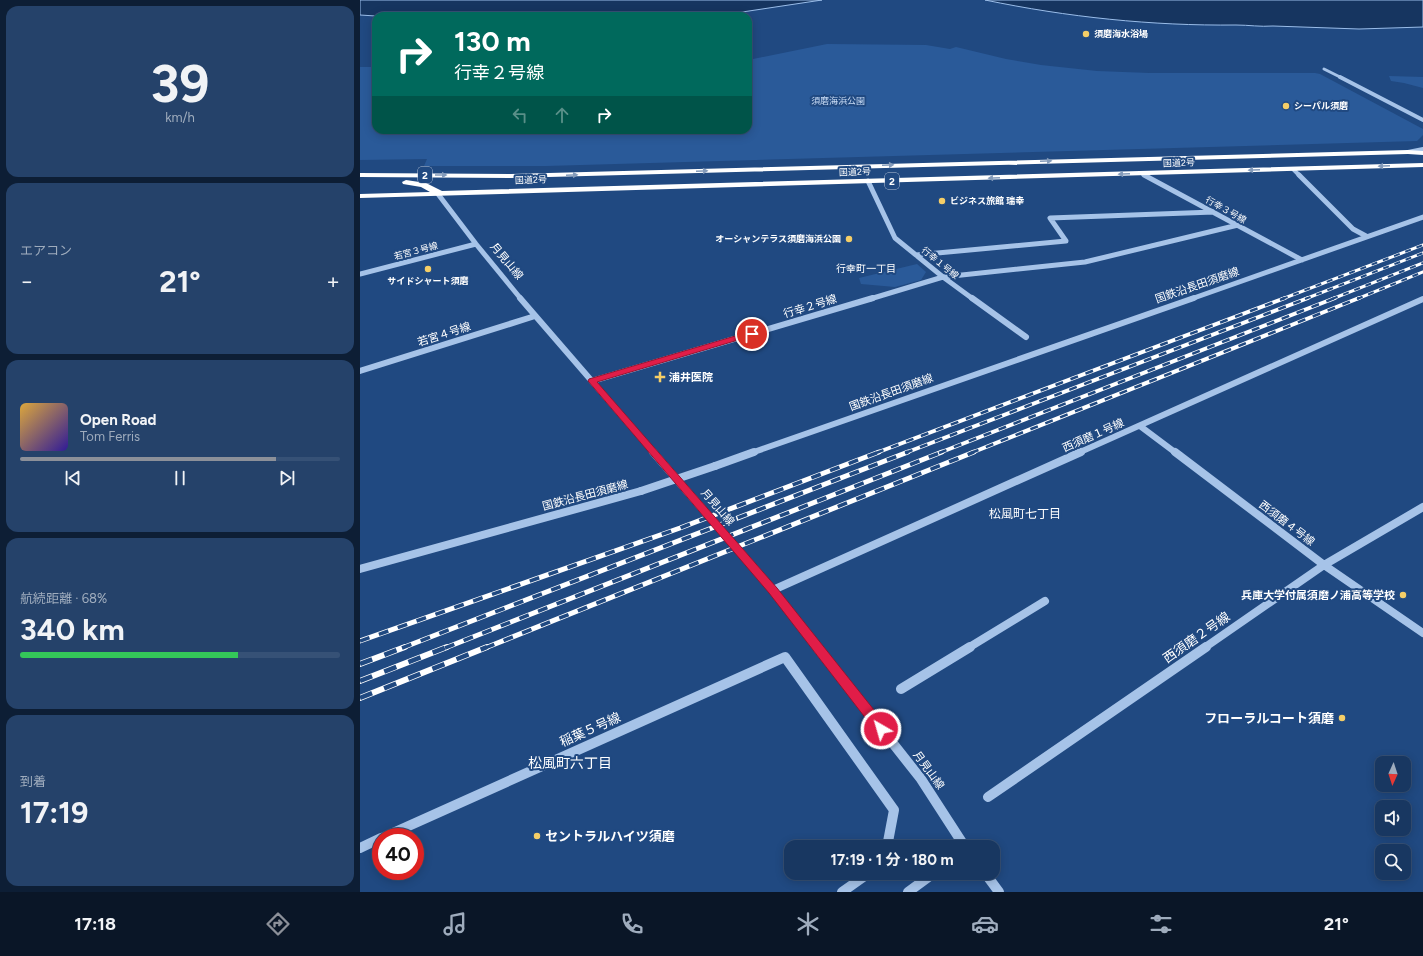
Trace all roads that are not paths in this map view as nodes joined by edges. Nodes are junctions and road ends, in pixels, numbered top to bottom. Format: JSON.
{"nodes":[{"id":1,"x":1324,"y":69,"type":"dead end"},
{"id":2,"x":1423,"y":120,"type":"edge"},
{"id":3,"x":1423,"y":149,"type":"edge"},
{"id":4,"x":1408,"y":152,"type":"junction"},
{"id":5,"x":1423,"y":152,"type":"edge"},
{"id":6,"x":1423,"y":165,"type":"edge"},
{"id":7,"x":1293,"y":169,"type":"junction"},
{"id":8,"x":1143,"y":174,"type":"junction"},
{"id":9,"x":360,"y":175,"type":"edge"},
{"id":10,"x":491,"y":176,"type":"junction"},
{"id":11,"x":360,"y":181,"type":"edge"},
{"id":12,"x":868,"y":181,"type":"junction"},
{"id":13,"x":438,"y":194,"type":"junction"},
{"id":14,"x":360,"y":196,"type":"edge"},
{"id":15,"x":1214,"y":212,"type":"junction"},
{"id":16,"x":1423,"y":217,"type":"edge"},
{"id":17,"x":1238,"y":225,"type":"junction"},
{"id":18,"x":1366,"y":236,"type":"junction"},
{"id":19,"x":476,"y":244,"type":"junction"},
{"id":20,"x":916,"y":255,"type":"junction"},
{"id":21,"x":1302,"y":260,"type":"junction"},
{"id":22,"x":360,"y":274,"type":"edge"},
{"id":23,"x":943,"y":277,"type":"junction"},
{"id":24,"x":1423,"y":300,"type":"edge"},
{"id":25,"x":1414,"y":304,"type":"junction"},
{"id":26,"x":1423,"y":308,"type":"edge"},
{"id":27,"x":535,"y":316,"type":"junction"},
{"id":28,"x":1026,"y":337,"type":"dead end"},
{"id":29,"x":360,"y":371,"type":"edge"},
{"id":30,"x":592,"y":381,"type":"junction"},
{"id":31,"x":1140,"y":426,"type":"junction"},
{"id":32,"x":1423,"y":507,"type":"edge"},
{"id":33,"x":1324,"y":565,"type":"junction"},
{"id":34,"x":360,"y":569,"type":"edge"},
{"id":35,"x":773,"y":590,"type":"junction"},
{"id":36,"x":1045,"y":601,"type":"dead end"},
{"id":37,"x":1423,"y":633,"type":"edge"},
{"id":38,"x":901,"y":689,"type":"dead end"},
{"id":39,"x":988,"y":797,"type":"dead end"},
{"id":40,"x":404,"y":828,"type":"edge"},
{"id":41,"x":888,"y":840,"type":"edge"},
{"id":42,"x":961,"y":840,"type":"edge"},
{"id":43,"x":372,"y":842,"type":"edge"},
{"id":44,"x":360,"y":848,"type":"edge"},
{"id":45,"x":859,"y":880,"type":"edge"},
{"id":46,"x":924,"y":880,"type":"edge"},
{"id":47,"x":990,"y":880,"type":"edge"},
{"id":48,"x":842,"y":892,"type":"edge"},
{"id":49,"x":908,"y":892,"type":"edge"},
{"id":50,"x":999,"y":892,"type":"edge"}],
"edges":[{"from":1,"to":2,"type":"street"},
{"from":3,"to":4,"type":"street"},
{"from":4,"to":5,"type":"highway","name":"国道2号","number":"2"},
{"from":10,"to":4,"type":"highway","name":"国道2号","number":"2","one_way":true},
{"from":6,"to":7,"type":"highway","name":"国道2号","number":"2","one_way":true},
{"from":7,"to":8,"type":"highway","name":"国道2号","number":"2","one_way":true},
{"from":7,"to":18,"type":"street"},
{"from":8,"to":12,"type":"highway","name":"国道2号","number":"2","one_way":true},
{"from":8,"to":15,"type":"street","name":"行幸３号線"},
{"from":9,"to":10,"type":"highway","name":"国道2号","number":"2","one_way":true},
{"from":10,"to":13,"type":"highway"},
{"from":11,"to":13,"type":"highway","number":"2"},
{"from":12,"to":13,"type":"highway","name":"国道2号","number":"2"},
{"from":12,"to":20,"type":"street","name":"行幸１号線"},
{"from":13,"to":14,"type":"highway","name":"国道2号","number":"2"},
{"from":13,"to":19,"type":"street","name":"月見山線"},
{"from":15,"to":17,"type":"street","name":"行幸３号線"},
{"from":15,"to":20,"type":"street"},
{"from":16,"to":18,"type":"street","name":"国鉄沿長田須磨線"},
{"from":17,"to":21,"type":"street","name":"行幸３号線"},
{"from":17,"to":23,"type":"street","name":"行幸２号線"},
{"from":18,"to":21,"type":"street","name":"国鉄沿長田須磨線"},
{"from":19,"to":22,"type":"street","name":"若宮３号線"},
{"from":19,"to":27,"type":"street","name":"月見山線"},
{"from":20,"to":23,"type":"street","name":"行幸１号線"},
{"from":21,"to":34,"type":"street","name":"国鉄沿長田須磨線","bridge":true},
{"from":23,"to":28,"type":"street","name":"行幸１号線"},
{"from":23,"to":30,"type":"street","name":"行幸２号線"},
{"from":24,"to":25,"type":"street","name":"西須磨１号線"},
{"from":25,"to":26,"type":"street"},
{"from":25,"to":31,"type":"street","name":"西須磨１号線"},
{"from":27,"to":29,"type":"street","name":"若宮４号線"},
{"from":27,"to":30,"type":"street","name":"月見山線"},
{"from":30,"to":35,"type":"street","name":"月見山線"},
{"from":31,"to":33,"type":"street","name":"西須磨４号線"},
{"from":31,"to":35,"type":"street","name":"西須磨１号線"},
{"from":32,"to":33,"type":"street","name":"西須磨２号線"},
{"from":33,"to":37,"type":"street","name":"西須磨４号線"},
{"from":33,"to":39,"type":"street","name":"西須磨２号線"},
{"from":35,"to":42,"type":"street","name":"月見山線"},
{"from":36,"to":38,"type":"street"},
{"from":40,"to":41,"type":"street","name":"稲葉５号線"},
{"from":43,"to":44,"type":"street"},
{"from":45,"to":48,"type":"street"},
{"from":46,"to":49,"type":"street"},
{"from":47,"to":50,"type":"street"}]}
